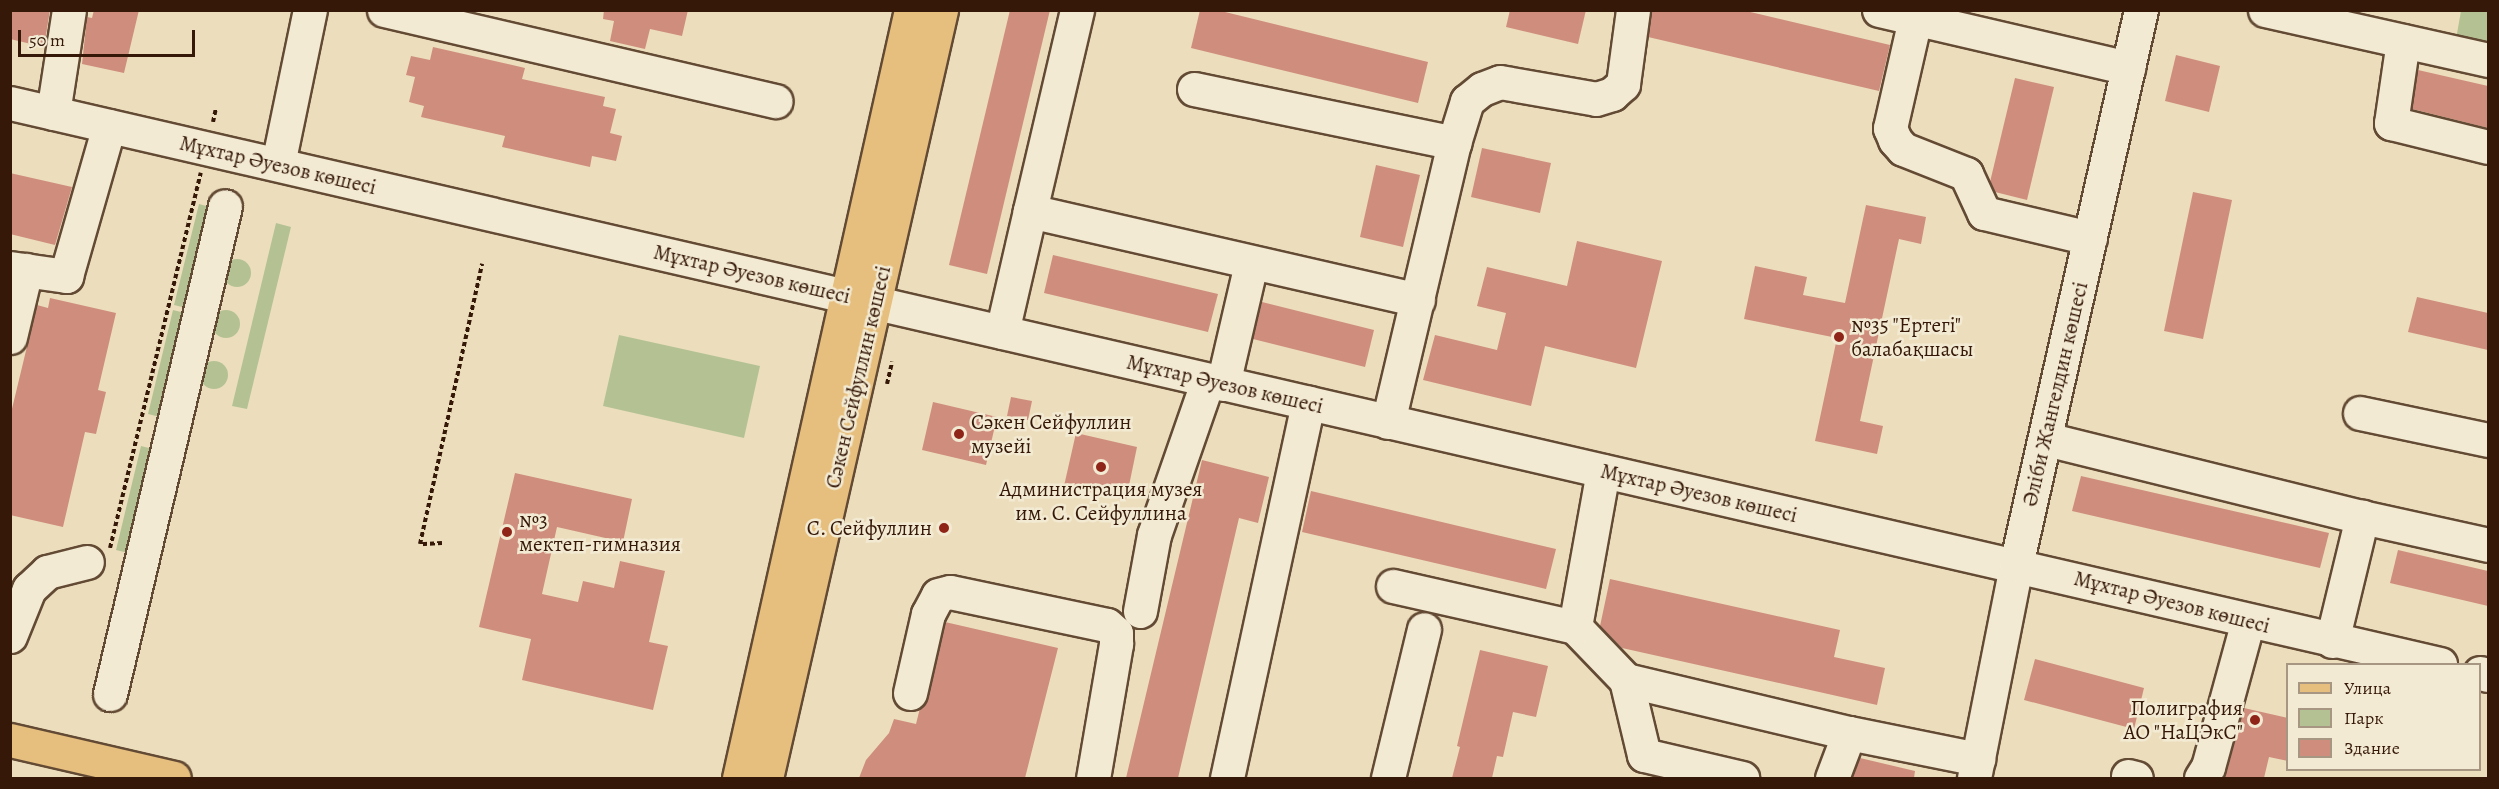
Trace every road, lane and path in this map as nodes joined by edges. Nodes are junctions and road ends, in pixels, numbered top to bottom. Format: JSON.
{"nodes":[{"id":1,"x":69,"y":10,"type":"edge"},
{"id":2,"x":310,"y":10,"type":"edge"},
{"id":3,"x":384,"y":10,"type":"edge"},
{"id":4,"x":911,"y":10,"type":"edge"},
{"id":5,"x":941,"y":10,"type":"edge"},
{"id":6,"x":1077,"y":10,"type":"edge"},
{"id":7,"x":1633,"y":10,"type":"edge"},
{"id":8,"x":1879,"y":10,"type":"edge"},
{"id":9,"x":2141,"y":10,"type":"edge"},
{"id":10,"x":2265,"y":10,"type":"edge"},
{"id":11,"x":1915,"y":19,"type":"junction"},
{"id":12,"x":2403,"y":41,"type":"junction"},
{"id":13,"x":2488,"y":60,"type":"edge"},
{"id":14,"x":2128,"y":68,"type":"junction"},
{"id":15,"x":1194,"y":89,"type":"dead end"},
{"id":16,"x":776,"y":101,"type":"dead end"},
{"id":17,"x":10,"y":103,"type":"edge"},
{"id":18,"x":53,"y":113,"type":"junction"},
{"id":19,"x":109,"y":126,"type":"junction"},
{"id":20,"x":1454,"y":143,"type":"junction"},
{"id":21,"x":2488,"y":147,"type":"edge"},
{"id":22,"x":278,"y":165,"type":"junction"},
{"id":23,"x":210,"y":203,"type":"joint"},
{"id":24,"x":1030,"y":211,"type":"junction"},
{"id":25,"x":2090,"y":238,"type":"junction"},
{"id":26,"x":482,"y":264,"type":"dead end"},
{"id":27,"x":1251,"y":264,"type":"junction"},
{"id":28,"x":18,"y":269,"type":"edge"},
{"id":29,"x":860,"y":299,"type":"junction"},
{"id":30,"x":1418,"y":300,"type":"junction"},
{"id":31,"x":1002,"y":332,"type":"junction"},
{"id":32,"x":10,"y":337,"type":"edge"},
{"id":33,"x":1216,"y":382,"type":"junction"},
{"id":34,"x":1308,"y":403,"type":"junction"},
{"id":35,"x":2360,"y":413,"type":"dead end"},
{"id":36,"x":1388,"y":422,"type":"junction"},
{"id":37,"x":2046,"y":439,"type":"junction"},
{"id":38,"x":2488,"y":440,"type":"edge"},
{"id":39,"x":1603,"y":471,"type":"junction"},
{"id":40,"x":2362,"y":517,"type":"junction"},
{"id":41,"x":442,"y":543,"type":"dead end"},
{"id":42,"x":2488,"y":545,"type":"edge"},
{"id":43,"x":98,"y":555,"type":"joint"},
{"id":44,"x":2016,"y":565,"type":"junction"},
{"id":45,"x":1393,"y":586,"type":"dead end"},
{"id":46,"x":1140,"y":611,"type":"dead end"},
{"id":47,"x":2248,"y":621,"type":"junction"},
{"id":48,"x":1575,"y":627,"type":"junction"},
{"id":49,"x":1424,"y":629,"type":"dead end"},
{"id":50,"x":10,"y":636,"type":"edge"},
{"id":51,"x":2332,"y":641,"type":"junction"},
{"id":52,"x":2435,"y":663,"type":"edge"},
{"id":53,"x":1626,"y":680,"type":"junction"},
{"id":54,"x":910,"y":693,"type":"dead end"},
{"id":55,"x":110,"y":694,"type":"dead end"},
{"id":56,"x":1849,"y":733,"type":"junction"},
{"id":57,"x":10,"y":740,"type":"edge"},
{"id":58,"x":1976,"y":769,"type":"edge"},
{"id":59,"x":174,"y":778,"type":"edge"},
{"id":60,"x":739,"y":778,"type":"edge"},
{"id":61,"x":766,"y":778,"type":"edge"},
{"id":62,"x":1093,"y":778,"type":"edge"},
{"id":63,"x":1227,"y":778,"type":"edge"},
{"id":64,"x":1388,"y":778,"type":"edge"},
{"id":65,"x":1742,"y":778,"type":"edge"},
{"id":66,"x":1833,"y":778,"type":"edge"},
{"id":67,"x":2201,"y":778,"type":"edge"}],
"edges":[{"from":1,"to":18,"type":"street"},
{"from":2,"to":22,"type":"street"},
{"from":3,"to":16,"type":"street"},
{"from":4,"to":29,"type":"main road","name":"Сәкен Сейфуллин көшесі"},
{"from":5,"to":29,"type":"main road","name":"Сәкен Сейфуллин көшесі"},
{"from":6,"to":24,"type":"street"},
{"from":7,"to":20,"type":"street"},
{"from":8,"to":11,"type":"street"},
{"from":9,"to":14,"type":"street","name":"Әліби Жангелдин көшесі"},
{"from":10,"to":12,"type":"street"},
{"from":11,"to":14,"type":"street"},
{"from":11,"to":25,"type":"street"},
{"from":12,"to":13,"type":"street"},
{"from":12,"to":21,"type":"street"},
{"from":14,"to":25,"type":"street","name":"Әліби Жангелдин көшесі"},
{"from":15,"to":20,"type":"street"},
{"from":17,"to":18,"type":"street","name":"Мұхтар Әуезов көшесі"},
{"from":18,"to":19,"type":"street","name":"Мұхтар Әуезов көшесі"},
{"from":19,"to":22,"type":"street","name":"Мұхтар Әуезов көшесі"},
{"from":19,"to":28,"type":"street"},
{"from":20,"to":30,"type":"street"},
{"from":22,"to":29,"type":"street","name":"Мұхтар Әуезов көшесі"},
{"from":23,"to":43,"type":"path"},
{"from":23,"to":55,"type":"street"},
{"from":24,"to":27,"type":"street"},
{"from":24,"to":31,"type":"street"},
{"from":25,"to":37,"type":"street","name":"Әліби Жангелдин көшесі"},
{"from":26,"to":41,"type":"path"},
{"from":27,"to":30,"type":"street"},
{"from":27,"to":33,"type":"street"},
{"from":28,"to":32,"type":"street"},
{"from":29,"to":31,"type":"street","name":"Мұхтар Әуезов көшесі"},
{"from":29,"to":60,"type":"main road","name":"Сәкен Сейфуллин көшесі"},
{"from":29,"to":61,"type":"main road","name":"Сәкен Сейфуллин көшесі"},
{"from":30,"to":36,"type":"street"},
{"from":31,"to":33,"type":"street","name":"Мұхтар Әуезов көшесі"},
{"from":33,"to":34,"type":"street","name":"Мұхтар Әуезов көшесі"},
{"from":33,"to":46,"type":"street"},
{"from":34,"to":36,"type":"street","name":"Мұхтар Әуезов көшесі"},
{"from":34,"to":63,"type":"street"},
{"from":35,"to":38,"type":"street"},
{"from":36,"to":39,"type":"street","name":"Мұхтар Әуезов көшесі"},
{"from":37,"to":40,"type":"street"},
{"from":37,"to":44,"type":"street","name":"Әліби Жангелдин көшесі"},
{"from":39,"to":44,"type":"street","name":"Мұхтар Әуезов көшесі"},
{"from":39,"to":48,"type":"street"},
{"from":40,"to":42,"type":"street"},
{"from":40,"to":51,"type":"street"},
{"from":43,"to":50,"type":"street"},
{"from":44,"to":47,"type":"street","name":"Мұхтар Әуезов көшесі"},
{"from":44,"to":58,"type":"street","name":"Әліби Жангелдин көшесі"},
{"from":45,"to":48,"type":"street"},
{"from":47,"to":51,"type":"street","name":"Мұхтар Әуезов көшесі"},
{"from":47,"to":67,"type":"street"},
{"from":48,"to":53,"type":"street"},
{"from":49,"to":64,"type":"street"},
{"from":51,"to":52,"type":"street","name":"Мұхтар Әуезов көшесі"},
{"from":53,"to":56,"type":"street"},
{"from":53,"to":65,"type":"street"},
{"from":54,"to":62,"type":"street"},
{"from":56,"to":58,"type":"street"},
{"from":56,"to":66,"type":"street"},
{"from":57,"to":59,"type":"main road"}]}
